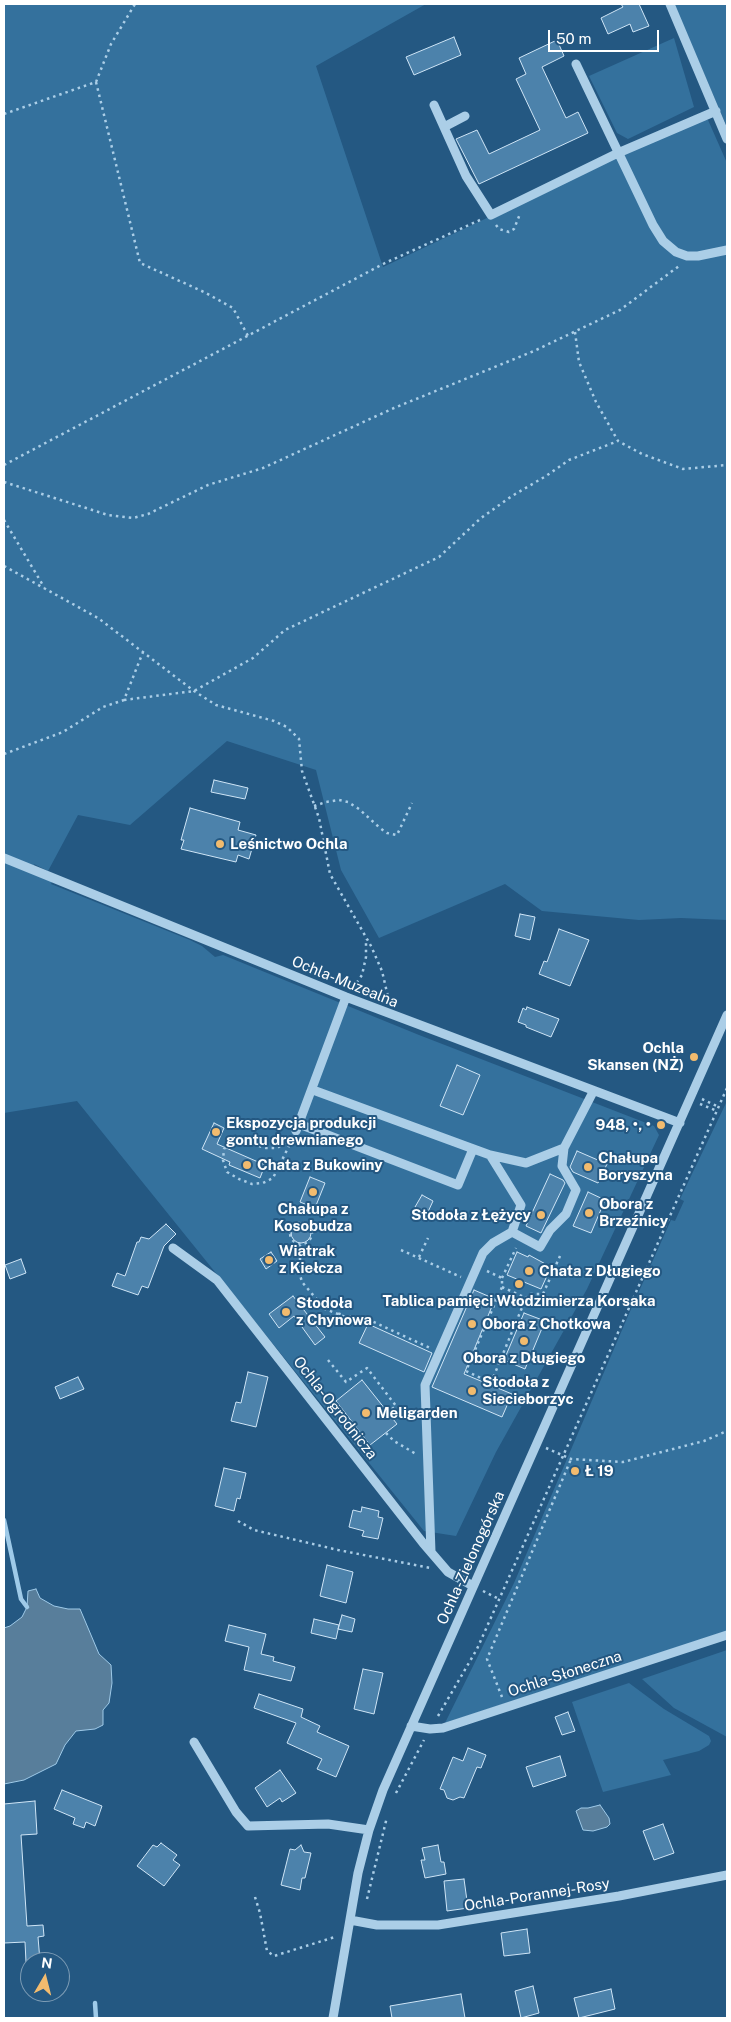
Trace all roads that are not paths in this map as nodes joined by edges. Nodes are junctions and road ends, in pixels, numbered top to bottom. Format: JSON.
{"nodes":[{"id":1,"x":670,"y":4,"type":"edge"},
{"id":2,"x":576,"y":64,"type":"dead end"},
{"id":3,"x":434,"y":105,"type":"dead end"},
{"id":4,"x":716,"y":111,"type":"junction"},
{"id":5,"x":465,"y":116,"type":"dead end"},
{"id":6,"x":444,"y":126,"type":"junction"},
{"id":7,"x":727,"y":139,"type":"edge"},
{"id":8,"x":618,"y":152,"type":"junction"},
{"id":9,"x":727,"y":250,"type":"edge"},
{"id":10,"x":4,"y":858,"type":"edge"},
{"id":11,"x":346,"y":997,"type":"junction"},
{"id":12,"x":727,"y":1015,"type":"edge"},
{"id":13,"x":313,"y":1090,"type":"junction"},
{"id":14,"x":593,"y":1092,"type":"junction"},
{"id":15,"x":680,"y":1123,"type":"junction"},
{"id":16,"x":564,"y":1148,"type":"junction"},
{"id":17,"x":473,"y":1149,"type":"junction"},
{"id":18,"x":490,"y":1155,"type":"junction"},
{"id":19,"x":512,"y":1232,"type":"junction"},
{"id":20,"x":173,"y":1248,"type":"dead end"},
{"id":21,"x":431,"y":1552,"type":"junction"},
{"id":22,"x":473,"y":1586,"type":"junction"},
{"id":23,"x":727,"y":1635,"type":"edge"},
{"id":24,"x":411,"y":1726,"type":"junction"},
{"id":25,"x":194,"y":1742,"type":"dead end"},
{"id":26,"x":369,"y":1830,"type":"junction"},
{"id":27,"x":727,"y":1875,"type":"edge"},
{"id":28,"x":350,"y":1920,"type":"junction"},
{"id":29,"x":333,"y":2018,"type":"edge"}],
"edges":[{"from":1,"to":4,"type":"street"},
{"from":2,"to":8,"type":"street"},
{"from":3,"to":6,"type":"street"},
{"from":4,"to":7,"type":"street"},
{"from":4,"to":8,"type":"street"},
{"from":5,"to":6,"type":"street"},
{"from":6,"to":8,"type":"street"},
{"from":8,"to":9,"type":"street"},
{"from":10,"to":11,"type":"street","name":"Ochla-Muzealna"},
{"from":11,"to":13,"type":"street"},
{"from":11,"to":14,"type":"street","name":"Ochla-Muzealna"},
{"from":12,"to":15,"type":"street","name":"Ochla-Zielonogórska"},
{"from":13,"to":17,"type":"street"},
{"from":13,"to":17,"type":"street"},
{"from":14,"to":15,"type":"street","name":"Ochla-Muzealna"},
{"from":14,"to":16,"type":"street"},
{"from":15,"to":22,"type":"street","name":"Ochla-Zielonogórska"},
{"from":16,"to":18,"type":"street"},
{"from":16,"to":19,"type":"street"},
{"from":17,"to":18,"type":"street"},
{"from":18,"to":19,"type":"street"},
{"from":19,"to":21,"type":"street"},
{"from":20,"to":21,"type":"street","name":"Ochla-Ogrodnicza"},
{"from":21,"to":22,"type":"street","name":"Ochla-Ogrodnicza"},
{"from":22,"to":24,"type":"street","name":"Ochla-Zielonogórska"},
{"from":23,"to":24,"type":"street","name":"Ochla-Słoneczna"},
{"from":24,"to":26,"type":"street","name":"Ochla-Zielonogórska"},
{"from":25,"to":26,"type":"street"},
{"from":26,"to":28,"type":"street","name":"Ochla-Zielonogórska"},
{"from":27,"to":28,"type":"street","name":"Ochla-Porannej-Rosy"},
{"from":28,"to":29,"type":"street","name":"Ochla-Zielonogórska"}]}
